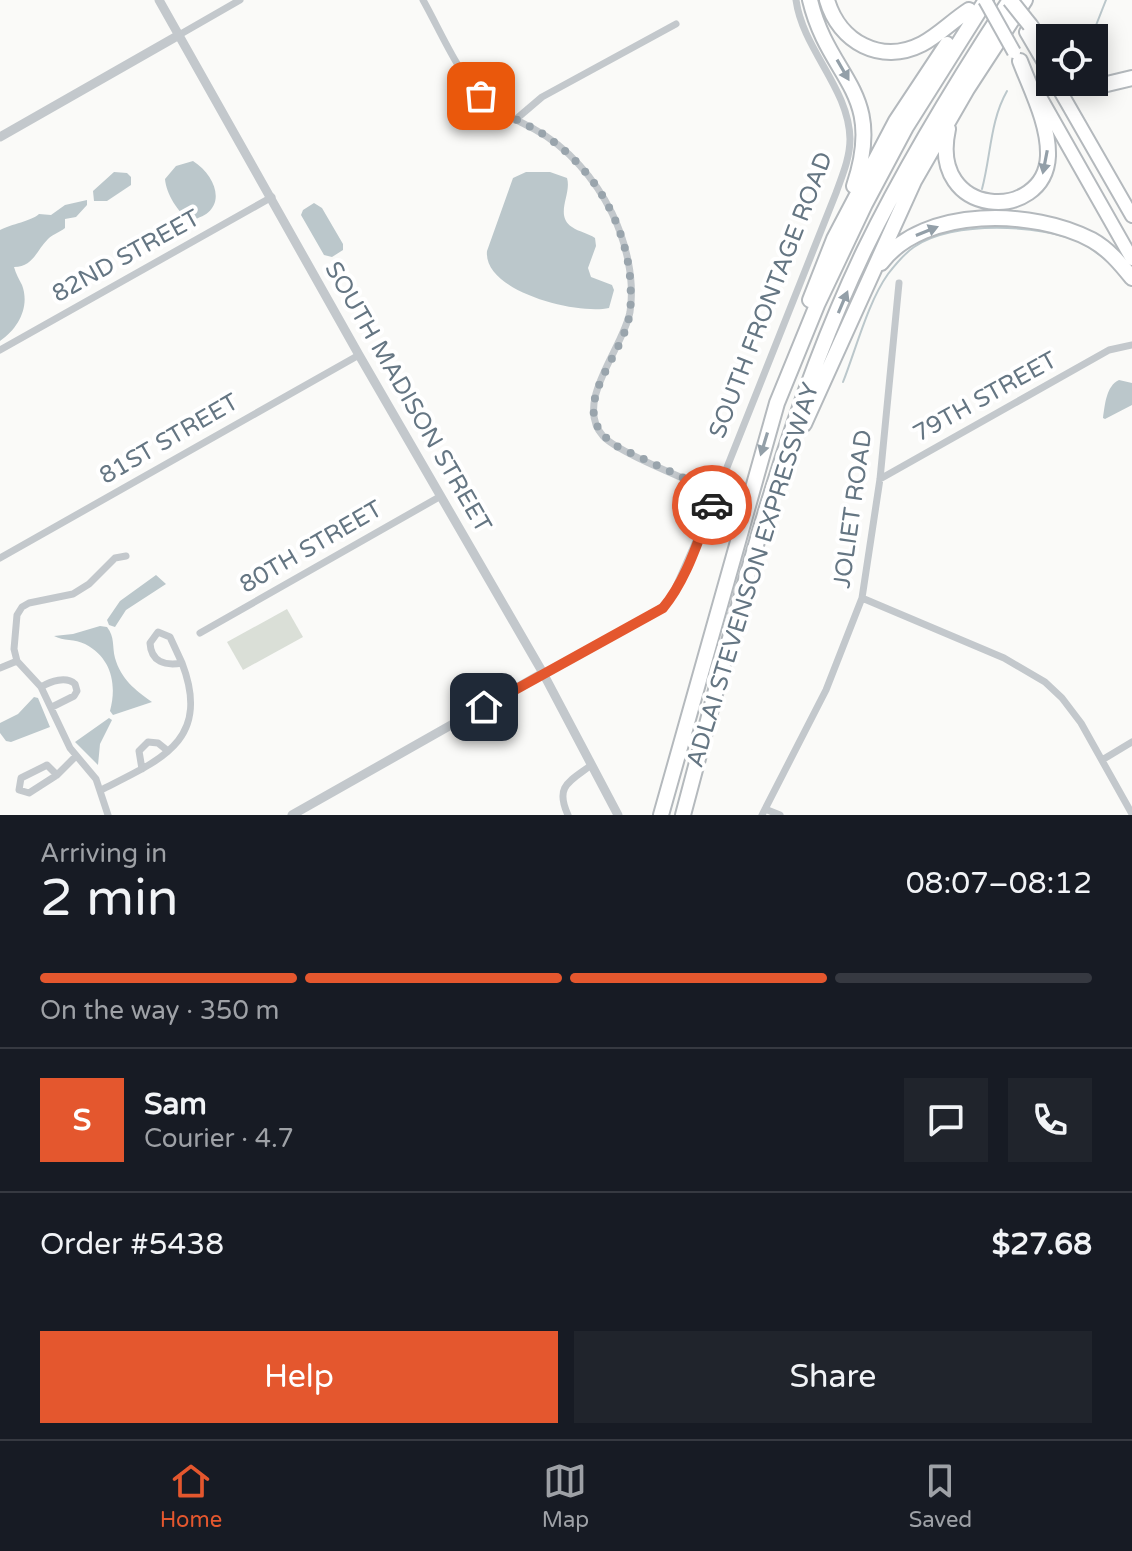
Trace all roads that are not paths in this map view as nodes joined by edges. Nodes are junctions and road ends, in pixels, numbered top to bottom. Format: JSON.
{"nodes":[{"id":1,"x":159,"y":0,"type":"edge"},
{"id":2,"x":240,"y":0,"type":"edge"},
{"id":3,"x":423,"y":0,"type":"edge"},
{"id":4,"x":796,"y":0,"type":"edge"},
{"id":5,"x":810,"y":0,"type":"edge"},
{"id":6,"x":827,"y":0,"type":"edge"},
{"id":7,"x":985,"y":0,"type":"edge"},
{"id":8,"x":1010,"y":0,"type":"edge"},
{"id":9,"x":1025,"y":0,"type":"edge"},
{"id":10,"x":972,"y":5,"type":"edge"},
{"id":11,"x":676,"y":24,"type":"dead end"},
{"id":12,"x":1028,"y":29,"type":"junction"},
{"id":13,"x":179,"y":35,"type":"junction"},
{"id":14,"x":1036,"y":38,"type":"edge"},
{"id":15,"x":1036,"y":45,"type":"edge"},
{"id":16,"x":1017,"y":57,"type":"junction"},
{"id":17,"x":1132,"y":78,"type":"edge"},
{"id":18,"x":1108,"y":84,"type":"edge"},
{"id":19,"x":967,"y":89,"type":"junction"},
{"id":20,"x":1063,"y":96,"type":"edge"},
{"id":21,"x":515,"y":120,"type":"junction"},
{"id":22,"x":0,"y":137,"type":"edge"},
{"id":23,"x":272,"y":197,"type":"junction"},
{"id":24,"x":1132,"y":216,"type":"edge"},
{"id":25,"x":834,"y":239,"type":"junction"},
{"id":26,"x":1132,"y":259,"type":"edge"},
{"id":27,"x":1132,"y":278,"type":"edge"},
{"id":28,"x":869,"y":279,"type":"junction"},
{"id":29,"x":899,"y":283,"type":"dead end"},
{"id":30,"x":1132,"y":345,"type":"edge"},
{"id":31,"x":0,"y":350,"type":"edge"},
{"id":32,"x":359,"y":355,"type":"junction"},
{"id":33,"x":777,"y":403,"type":"junction"},
{"id":34,"x":880,"y":479,"type":"junction"},
{"id":35,"x":776,"y":480,"type":"junction"},
{"id":36,"x":716,"y":493,"type":"junction"},
{"id":37,"x":441,"y":496,"type":"junction"},
{"id":38,"x":126,"y":556,"type":"dead end"},
{"id":39,"x":0,"y":558,"type":"edge"},
{"id":40,"x":862,"y":598,"type":"junction"},
{"id":41,"x":200,"y":633,"type":"dead end"},
{"id":42,"x":17,"y":661,"type":"junction"},
{"id":43,"x":182,"y":663,"type":"junction"},
{"id":44,"x":0,"y":668,"type":"edge"},
{"id":45,"x":543,"y":673,"type":"junction"},
{"id":46,"x":41,"y":687,"type":"junction"},
{"id":47,"x":52,"y":707,"type":"junction"},
{"id":48,"x":1132,"y":742,"type":"edge"},
{"id":49,"x":168,"y":751,"type":"junction"},
{"id":50,"x":76,"y":756,"type":"junction"},
{"id":51,"x":1102,"y":760,"type":"junction"},
{"id":52,"x":590,"y":766,"type":"junction"},
{"id":53,"x":142,"y":769,"type":"junction"},
{"id":54,"x":57,"y":775,"type":"junction"},
{"id":55,"x":101,"y":790,"type":"junction"},
{"id":56,"x":763,"y":812,"type":"edge"},
{"id":57,"x":1132,"y":814,"type":"edge"},
{"id":58,"x":108,"y":815,"type":"edge"},
{"id":59,"x":292,"y":815,"type":"edge"},
{"id":60,"x":568,"y":815,"type":"edge"},
{"id":61,"x":618,"y":815,"type":"edge"},
{"id":62,"x":661,"y":815,"type":"edge"},
{"id":63,"x":683,"y":815,"type":"edge"},
{"id":64,"x":780,"y":815,"type":"edge"}],
"edges":[{"from":1,"to":13,"type":"street","name":"SOUTH MADISON STREET"},
{"from":2,"to":13,"type":"street"},
{"from":3,"to":21,"type":"street"},
{"from":4,"to":36,"type":"street","name":"SOUTH FRONTAGE ROAD"},
{"from":5,"to":25,"type":"highway","one_way":true},
{"from":6,"to":10,"type":"highway"},
{"from":7,"to":16,"type":"highway","bridge":true},
{"from":7,"to":33,"type":"highway","name":"ADLAI STEVENSON EXPRESSWAY"},
{"from":8,"to":12,"type":"highway","bridge":true},
{"from":35,"to":8,"type":"highway","name":"ADLAI STEVENSON EXPRESSWAY","one_way":true},
{"from":9,"to":19,"type":"highway"},
{"from":10,"to":25,"type":"highway"},
{"from":11,"to":21,"type":"street"},
{"from":12,"to":14,"type":"highway"},
{"from":12,"to":15,"type":"highway"},
{"from":13,"to":22,"type":"street"},
{"from":13,"to":23,"type":"street","name":"SOUTH MADISON STREET"},
{"from":16,"to":19,"type":"highway","one_way":true},
{"from":16,"to":26,"type":"highway"},
{"from":17,"to":18,"type":"highway"},
{"from":19,"to":28,"type":"highway"},
{"from":20,"to":24,"type":"highway"},
{"from":21,"to":36,"type":"street"},
{"from":23,"to":31,"type":"street","name":"82ND STREET"},
{"from":23,"to":32,"type":"street","name":"SOUTH MADISON STREET"},
{"from":25,"to":33,"type":"highway"},
{"from":28,"to":27,"type":"highway","one_way":true},
{"from":28,"to":35,"type":"highway"},
{"from":29,"to":34,"type":"street","name":"JOLIET ROAD"},
{"from":30,"to":34,"type":"street","name":"79TH STREET"},
{"from":32,"to":37,"type":"street","name":"SOUTH MADISON STREET"},
{"from":32,"to":39,"type":"street","name":"81ST STREET"},
{"from":33,"to":62,"type":"highway","name":"ADLAI STEVENSON EXPRESSWAY","one_way":true},
{"from":34,"to":40,"type":"street","name":"JOLIET ROAD"},
{"from":35,"to":63,"type":"highway","name":"ADLAI STEVENSON EXPRESSWAY"},
{"from":36,"to":45,"type":"street","name":"SOUTH FRONTAGE ROAD"},
{"from":37,"to":41,"type":"street","name":"80TH STREET"},
{"from":37,"to":45,"type":"street","name":"SOUTH MADISON STREET"},
{"from":38,"to":42,"type":"street"},
{"from":40,"to":51,"type":"street"},
{"from":40,"to":56,"type":"street","name":"JOLIET ROAD"},
{"from":42,"to":44,"type":"street"},
{"from":42,"to":46,"type":"street"},
{"from":43,"to":43,"type":"street"},
{"from":43,"to":49,"type":"street"},
{"from":45,"to":52,"type":"street","name":"SOUTH MADISON STREET"},
{"from":45,"to":59,"type":"street"},
{"from":46,"to":47,"type":"street"},
{"from":46,"to":47,"type":"street"},
{"from":47,"to":50,"type":"street"},
{"from":48,"to":51,"type":"street"},
{"from":49,"to":53,"type":"street"},
{"from":49,"to":53,"type":"street"},
{"from":50,"to":54,"type":"street"},
{"from":50,"to":55,"type":"street"},
{"from":51,"to":57,"type":"street"},
{"from":52,"to":60,"type":"street"},
{"from":52,"to":61,"type":"street","name":"SOUTH MADISON STREET"},
{"from":53,"to":55,"type":"street"},
{"from":54,"to":54,"type":"street"},
{"from":55,"to":58,"type":"street"},
{"from":56,"to":64,"type":"street"}]}
